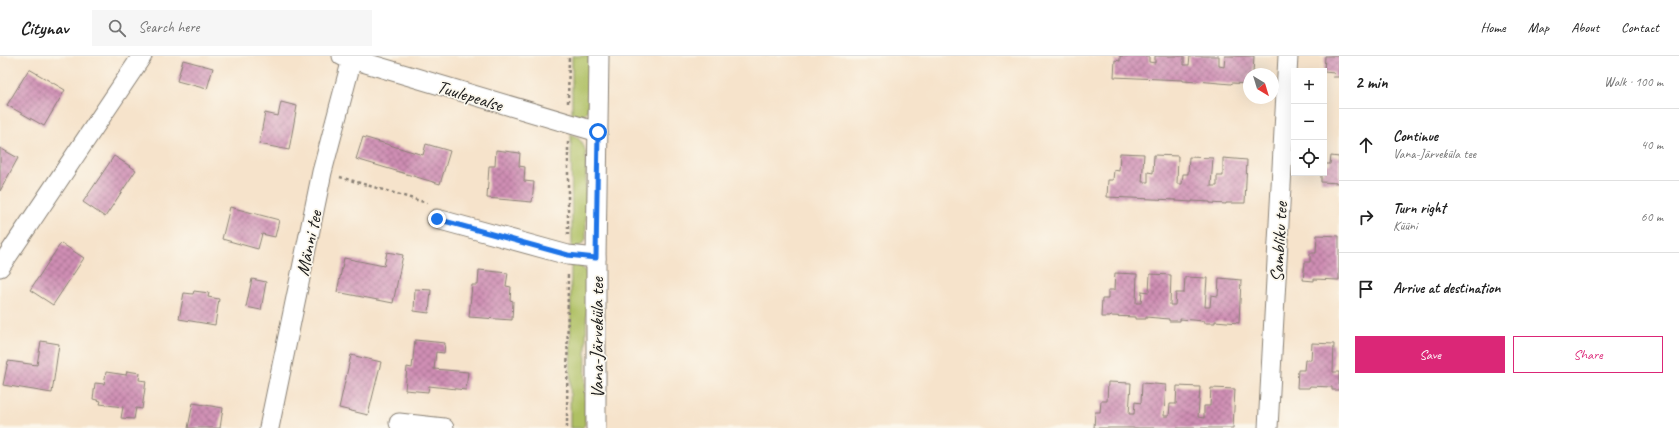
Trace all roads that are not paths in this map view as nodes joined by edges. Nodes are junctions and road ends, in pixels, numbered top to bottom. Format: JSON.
{"nodes":[{"id":1,"x":142,"y":56,"type":"edge"},
{"id":2,"x":599,"y":56,"type":"edge"},
{"id":3,"x":1288,"y":56,"type":"edge"},
{"id":4,"x":347,"y":58,"type":"edge"},
{"id":5,"x":598,"y":132,"type":"junction"},
{"id":6,"x":437,"y":219,"type":"road end"},
{"id":7,"x":596,"y":258,"type":"junction"},
{"id":8,"x":0,"y":267,"type":"edge"},
{"id":9,"x":399,"y":423,"type":"dead end"},
{"id":10,"x":269,"y":428,"type":"edge"},
{"id":11,"x":444,"y":428,"type":"edge"},
{"id":12,"x":596,"y":428,"type":"edge"},
{"id":13,"x":1268,"y":428,"type":"edge"}],
"edges":[{"from":1,"to":8,"type":"street"},
{"from":2,"to":5,"type":"street","name":"Vana-Järveküla tee"},
{"from":3,"to":13,"type":"street","name":"Sambliku tee"},
{"from":4,"to":5,"type":"street","name":"Tuulepealse"},
{"from":4,"to":10,"type":"street","name":"Männi tee"},
{"from":5,"to":7,"type":"street","name":"Vana-Järveküla tee"},
{"from":6,"to":7,"type":"street"},
{"from":7,"to":12,"type":"street","name":"Vana-Järveküla tee"},
{"from":9,"to":11,"type":"street"}]}
